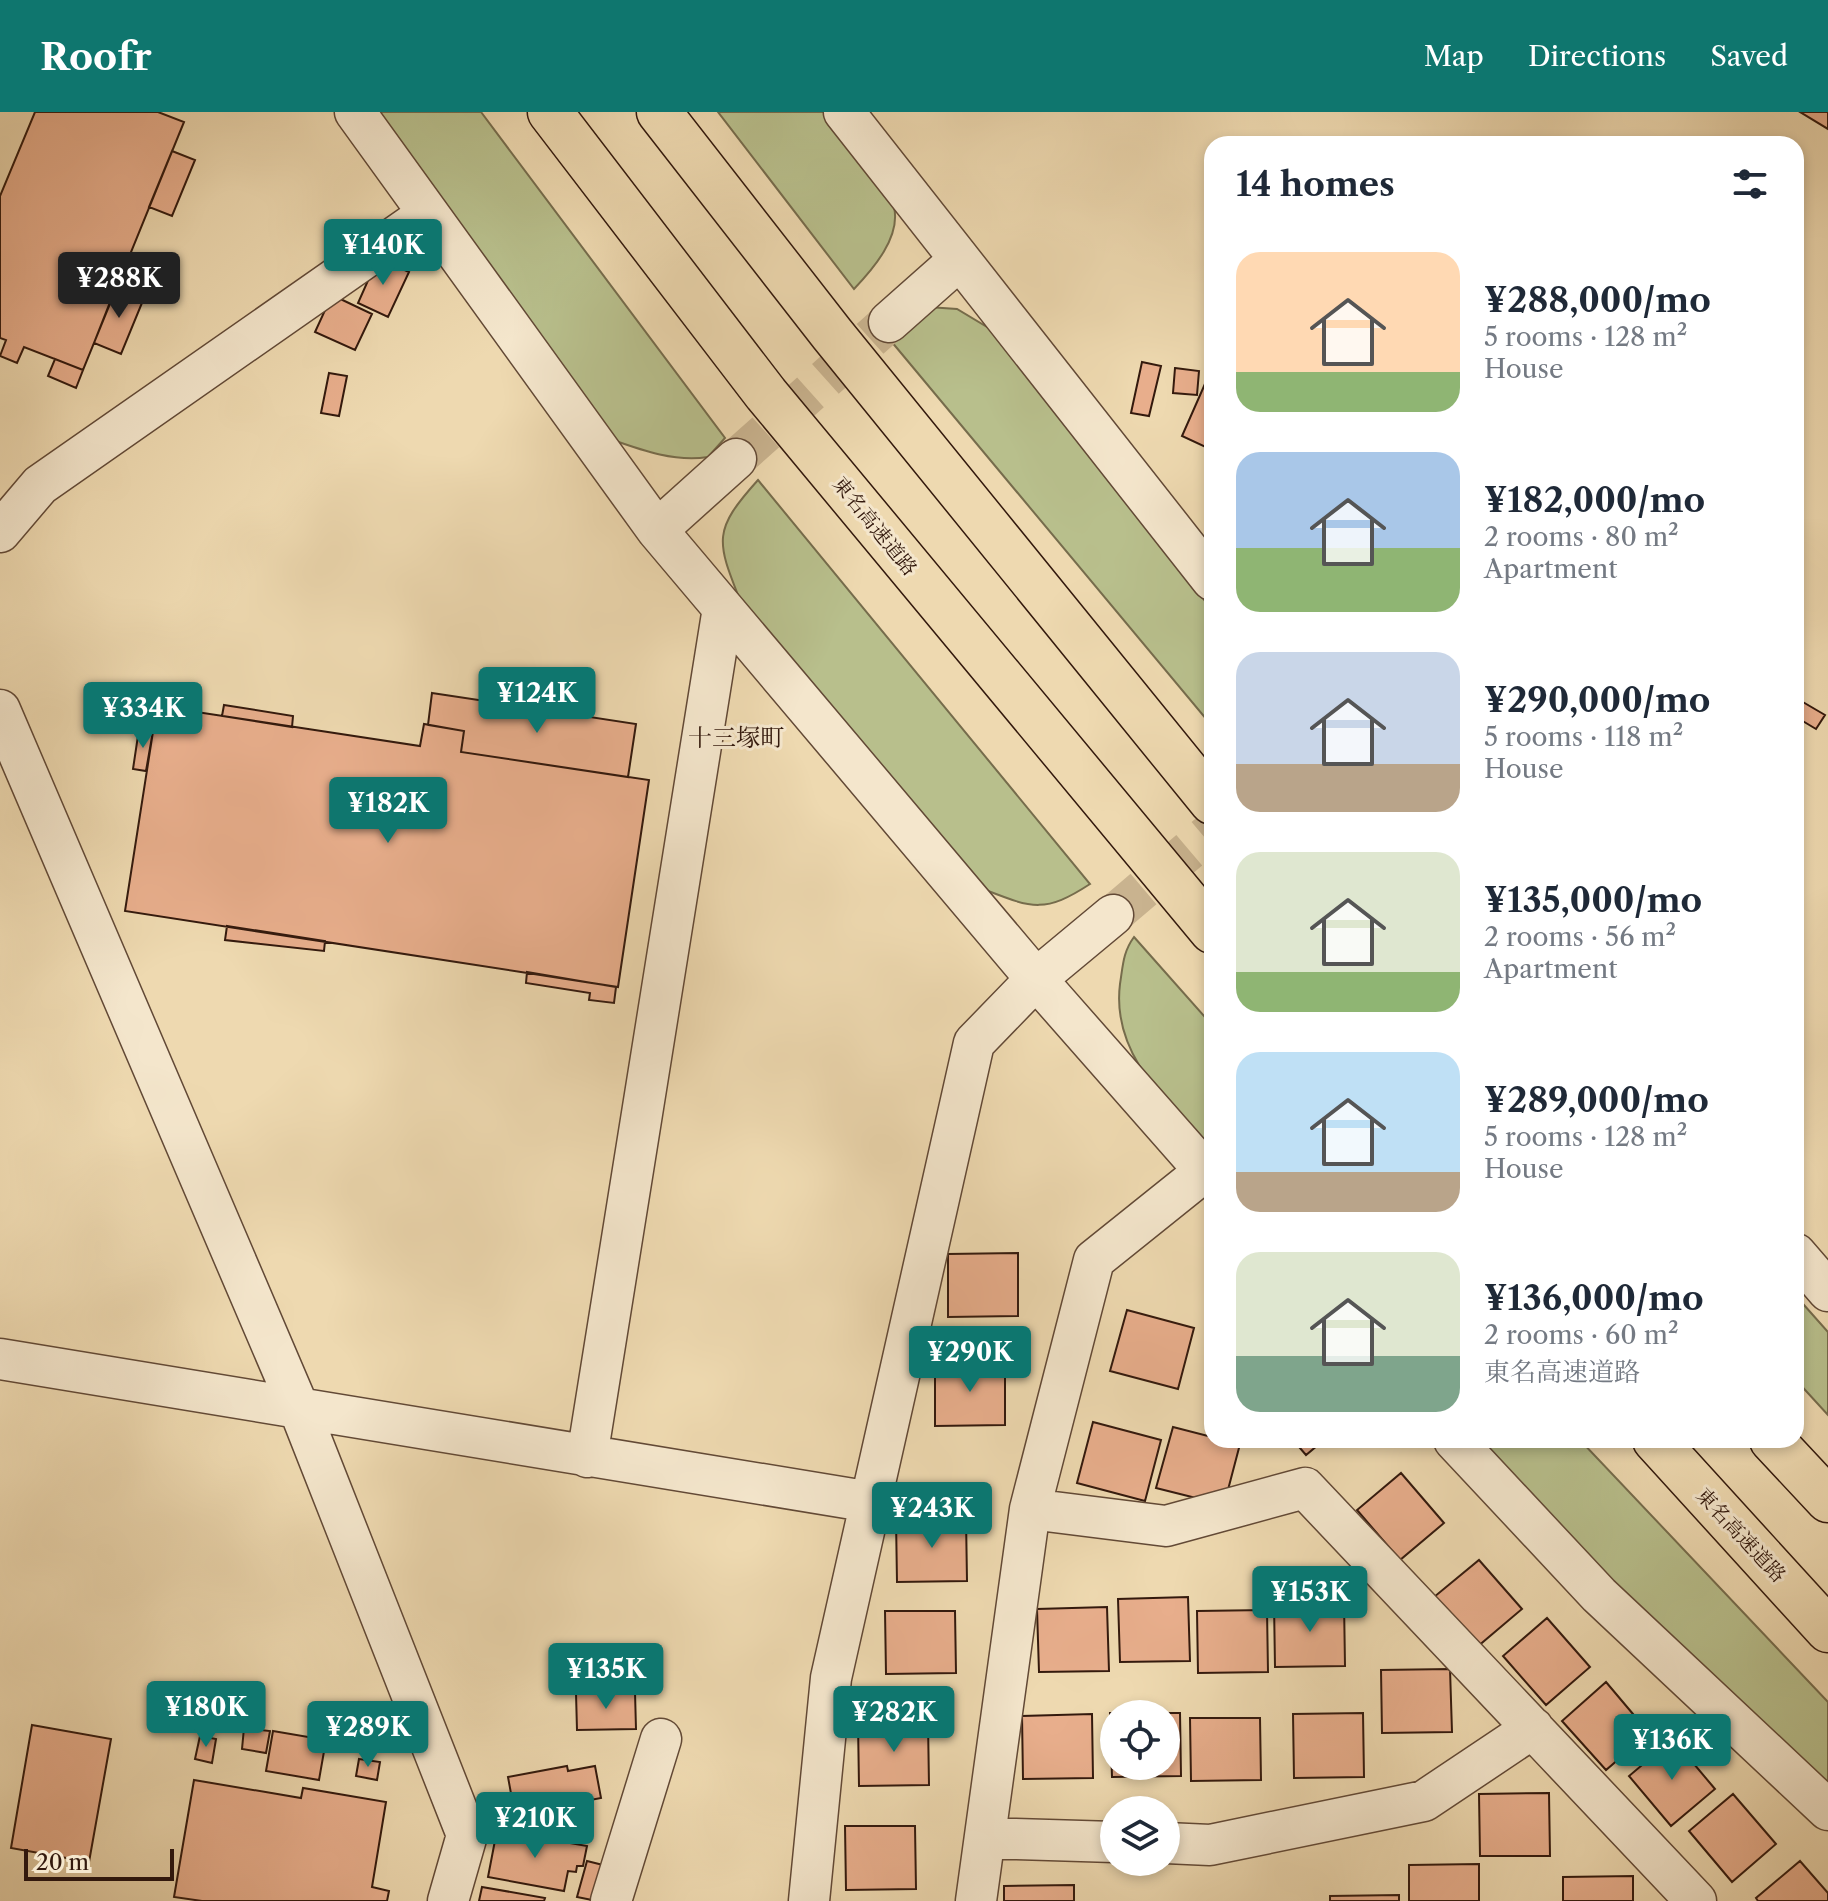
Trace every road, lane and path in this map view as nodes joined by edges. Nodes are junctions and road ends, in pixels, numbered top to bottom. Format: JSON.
{"nodes":[{"id":1,"x":355,"y":112,"type":"edge"},
{"id":2,"x":550,"y":112,"type":"edge"},
{"id":3,"x":659,"y":112,"type":"edge"},
{"id":4,"x":844,"y":112,"type":"edge"},
{"id":5,"x":428,"y":214,"type":"junction"},
{"id":6,"x":959,"y":260,"type":"junction"},
{"id":7,"x":889,"y":322,"type":"tunnel mouth"},
{"id":8,"x":736,"y":459,"type":"tunnel mouth"},
{"id":9,"x":657,"y":530,"type":"junction"},
{"id":10,"x":0,"y":532,"type":"edge"},
{"id":11,"x":1204,"y":570,"type":"edge"},
{"id":12,"x":723,"y":608,"type":"junction"},
{"id":13,"x":0,"y":710,"type":"edge"},
{"id":14,"x":1204,"y":792,"type":"edge"},
{"id":15,"x":1113,"y":915,"type":"tunnel mouth"},
{"id":16,"x":1204,"y":921,"type":"edge"},
{"id":17,"x":1036,"y":979,"type":"junction"},
{"id":18,"x":1204,"y":1170,"type":"edge"},
{"id":19,"x":1204,"y":1178,"type":"edge"},
{"id":20,"x":1804,"y":1263,"type":"edge"},
{"id":21,"x":1828,"y":1291,"type":"edge"},
{"id":22,"x":0,"y":1359,"type":"edge"},
{"id":23,"x":300,"y":1411,"type":"junction"},
{"id":24,"x":1461,"y":1448,"type":"edge"},
{"id":25,"x":1662,"y":1448,"type":"edge"},
{"id":26,"x":1779,"y":1448,"type":"edge"},
{"id":27,"x":587,"y":1457,"type":"junction"},
{"id":28,"x":1828,"y":1500,"type":"edge"},
{"id":29,"x":871,"y":1502,"type":"junction"},
{"id":30,"x":1030,"y":1509,"type":"junction"},
{"id":31,"x":1828,"y":1630,"type":"edge"},
{"id":32,"x":1533,"y":1728,"type":"junction"},
{"id":33,"x":661,"y":1739,"type":"dead end"},
{"id":34,"x":1828,"y":1810,"type":"edge"},
{"id":35,"x":985,"y":1838,"type":"junction"},
{"id":36,"x":1100,"y":1842,"type":"edge"},
{"id":37,"x":1180,"y":1844,"type":"edge"},
{"id":38,"x":448,"y":1901,"type":"edge"},
{"id":39,"x":611,"y":1901,"type":"edge"},
{"id":40,"x":809,"y":1901,"type":"edge"},
{"id":41,"x":976,"y":1901,"type":"edge"},
{"id":42,"x":1696,"y":1901,"type":"edge"}],
"edges":[{"from":1,"to":5,"type":"street"},
{"from":2,"to":16,"type":"highway","name":"東名高速道路"},
{"from":3,"to":14,"type":"highway"},
{"from":4,"to":6,"type":"street"},
{"from":5,"to":9,"type":"street"},
{"from":5,"to":10,"type":"street"},
{"from":6,"to":7,"type":"street"},
{"from":6,"to":11,"type":"street"},
{"from":8,"to":9,"type":"street"},
{"from":9,"to":12,"type":"street"},
{"from":12,"to":17,"type":"street"},
{"from":12,"to":27,"type":"street"},
{"from":13,"to":23,"type":"street"},
{"from":15,"to":17,"type":"street"},
{"from":17,"to":18,"type":"street"},
{"from":17,"to":29,"type":"street"},
{"from":19,"to":30,"type":"street"},
{"from":20,"to":21,"type":"street"},
{"from":22,"to":23,"type":"street"},
{"from":23,"to":27,"type":"street"},
{"from":23,"to":38,"type":"street"},
{"from":24,"to":34,"type":"street"},
{"from":25,"to":31,"type":"highway","name":"東名高速道路"},
{"from":26,"to":28,"type":"highway"},
{"from":27,"to":29,"type":"street"},
{"from":29,"to":40,"type":"street"},
{"from":30,"to":32,"type":"street"},
{"from":30,"to":35,"type":"street"},
{"from":32,"to":37,"type":"street"},
{"from":32,"to":42,"type":"street"},
{"from":33,"to":39,"type":"street"},
{"from":35,"to":36,"type":"street"},
{"from":35,"to":41,"type":"street"}]}
